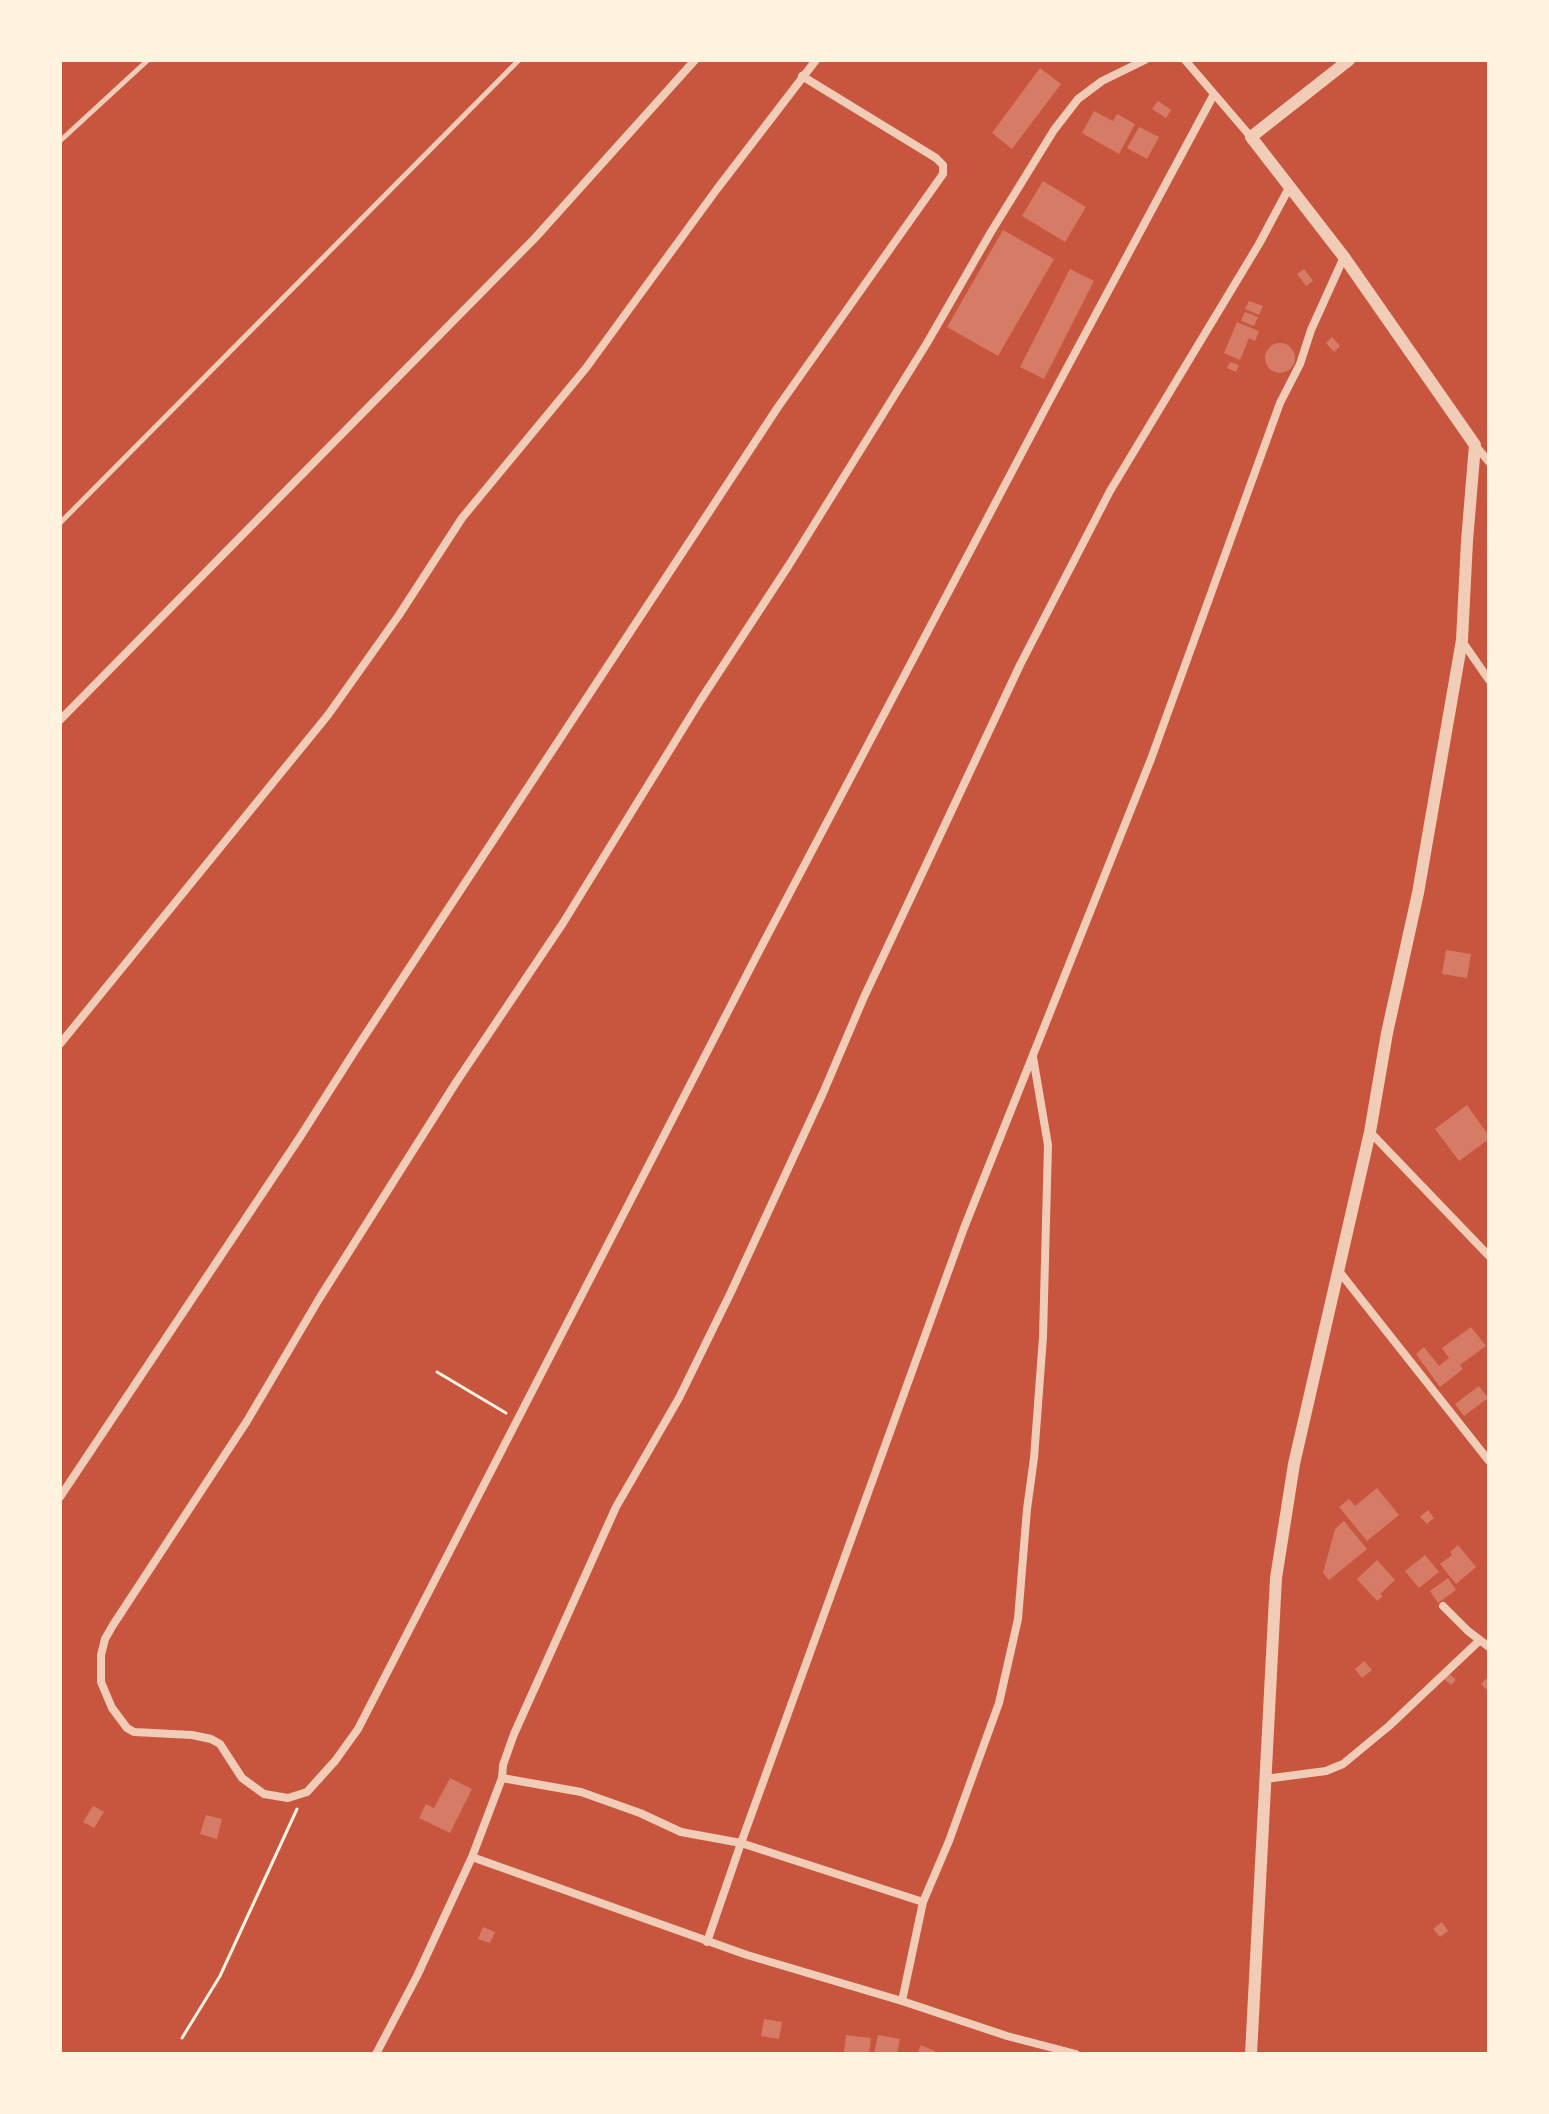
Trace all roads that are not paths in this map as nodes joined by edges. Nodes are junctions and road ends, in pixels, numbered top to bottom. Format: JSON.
{"nodes":[{"id":1,"x":148,"y":60,"type":"edge"},
{"id":2,"x":519,"y":60,"type":"edge"},
{"id":3,"x":695,"y":60,"type":"edge"},
{"id":4,"x":816,"y":60,"type":"edge"},
{"id":5,"x":1145,"y":60,"type":"edge"},
{"id":6,"x":1185,"y":60,"type":"edge"},
{"id":7,"x":1349,"y":60,"type":"edge"},
{"id":8,"x":802,"y":76,"type":"junction"},
{"id":9,"x":1214,"y":94,"type":"junction"},
{"id":10,"x":1251,"y":137,"type":"junction"},
{"id":11,"x":60,"y":141,"type":"edge"},
{"id":12,"x":1290,"y":186,"type":"junction"},
{"id":13,"x":1344,"y":257,"type":"junction"},
{"id":14,"x":1475,"y":445,"type":"junction"},
{"id":15,"x":1489,"y":462,"type":"edge"},
{"id":16,"x":60,"y":523,"type":"edge"},
{"id":17,"x":1462,"y":640,"type":"junction"},
{"id":18,"x":1489,"y":680,"type":"edge"},
{"id":19,"x":60,"y":720,"type":"edge"},
{"id":20,"x":60,"y":1044,"type":"edge"},
{"id":21,"x":1033,"y":1057,"type":"junction"},
{"id":22,"x":1370,"y":1132,"type":"junction"},
{"id":23,"x":1489,"y":1256,"type":"edge"},
{"id":24,"x":1338,"y":1270,"type":"junction"},
{"id":25,"x":1489,"y":1461,"type":"edge"},
{"id":26,"x":60,"y":1497,"type":"edge"},
{"id":27,"x":1443,"y":1606,"type":"dead end"},
{"id":28,"x":1480,"y":1640,"type":"junction"},
{"id":29,"x":1489,"y":1647,"type":"edge"},
{"id":30,"x":502,"y":1778,"type":"junction"},
{"id":31,"x":1265,"y":1779,"type":"junction"},
{"id":32,"x":741,"y":1843,"type":"junction"},
{"id":33,"x":472,"y":1857,"type":"junction"},
{"id":34,"x":923,"y":1902,"type":"junction"},
{"id":35,"x":707,"y":1942,"type":"junction"},
{"id":36,"x":902,"y":2001,"type":"junction"},
{"id":37,"x":376,"y":2054,"type":"edge"},
{"id":38,"x":1076,"y":2054,"type":"edge"},
{"id":39,"x":1251,"y":2054,"type":"edge"}],
"edges":[{"from":1,"to":11,"type":"lane"},
{"from":2,"to":16,"type":"lane"},
{"from":3,"to":19,"type":"street"},
{"from":4,"to":8,"type":"street"},
{"from":5,"to":9,"type":"street"},
{"from":6,"to":9,"type":"street"},
{"from":7,"to":10,"type":"street"},
{"from":8,"to":20,"type":"street"},
{"from":8,"to":26,"type":"street"},
{"from":9,"to":10,"type":"street"},
{"from":10,"to":12,"type":"street"},
{"from":12,"to":13,"type":"street"},
{"from":12,"to":30,"type":"street"},
{"from":13,"to":14,"type":"street"},
{"from":13,"to":21,"type":"street"},
{"from":14,"to":15,"type":"street"},
{"from":14,"to":17,"type":"street"},
{"from":17,"to":18,"type":"street"},
{"from":17,"to":22,"type":"street"},
{"from":21,"to":32,"type":"street"},
{"from":21,"to":34,"type":"street"},
{"from":22,"to":23,"type":"street"},
{"from":22,"to":24,"type":"street"},
{"from":24,"to":25,"type":"street"},
{"from":24,"to":31,"type":"street"},
{"from":27,"to":28,"type":"street"},
{"from":28,"to":29,"type":"street"},
{"from":28,"to":31,"type":"street"},
{"from":30,"to":32,"type":"street"},
{"from":30,"to":33,"type":"street"},
{"from":31,"to":39,"type":"street"},
{"from":32,"to":34,"type":"street"},
{"from":32,"to":35,"type":"street"},
{"from":33,"to":35,"type":"street"},
{"from":33,"to":37,"type":"street"},
{"from":34,"to":36,"type":"street"},
{"from":35,"to":36,"type":"street"},
{"from":36,"to":38,"type":"street"}]}
